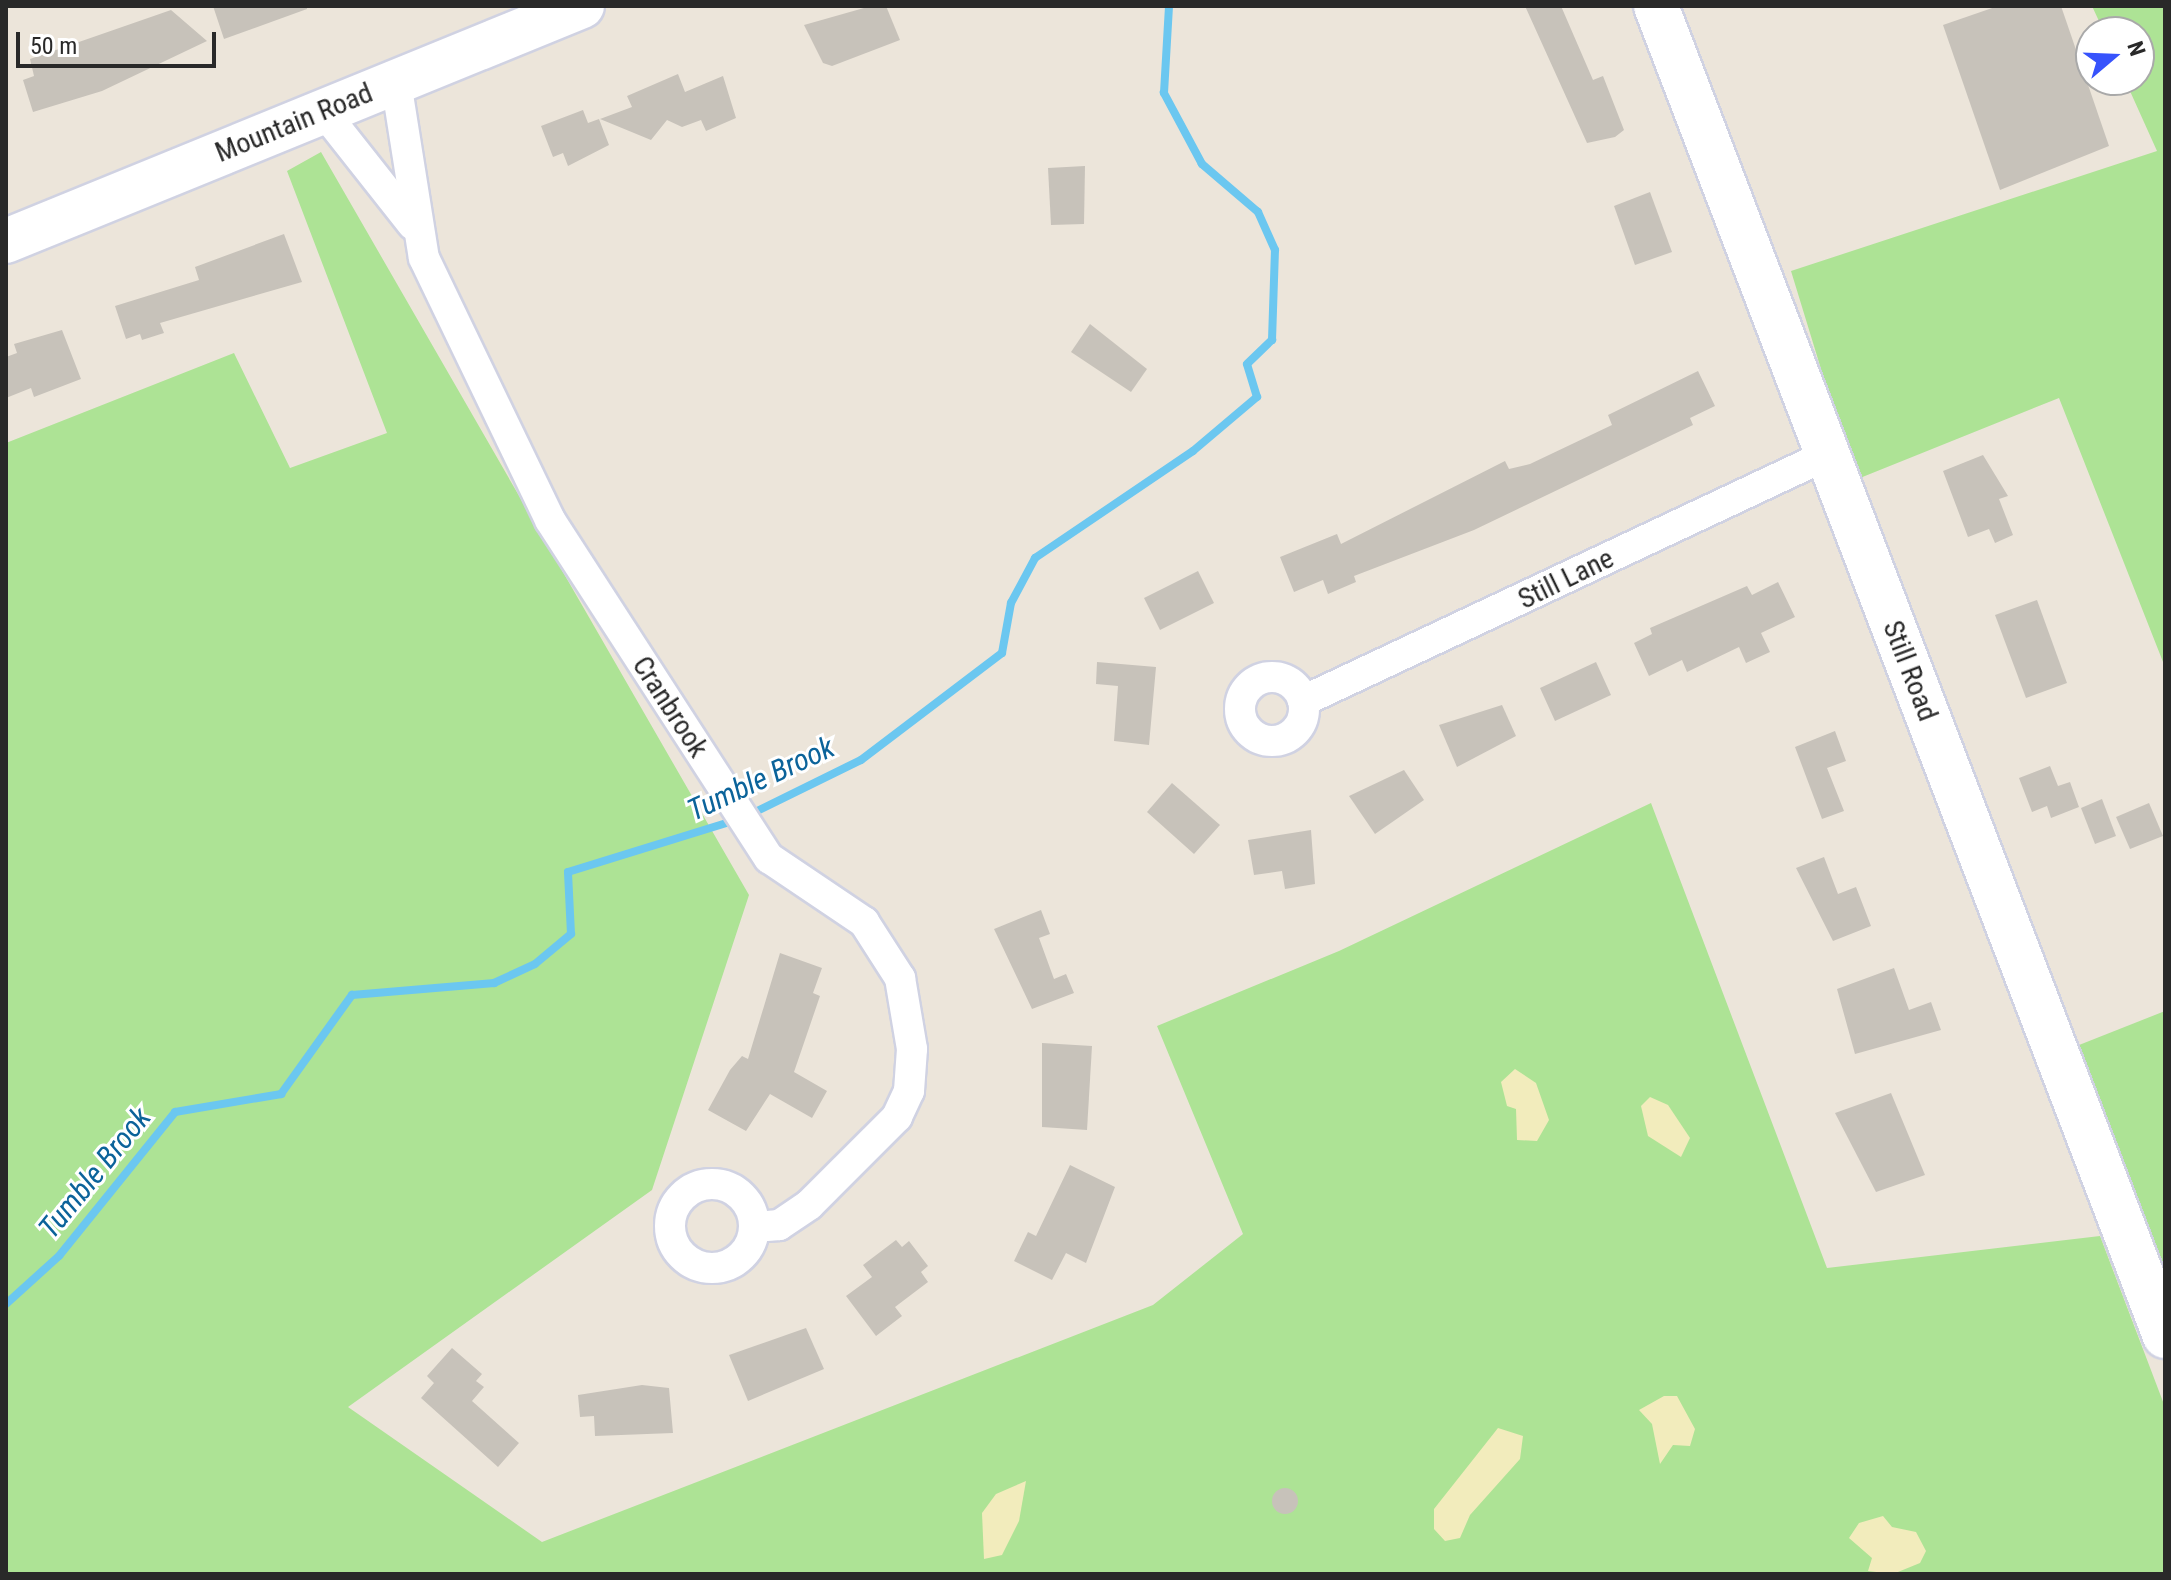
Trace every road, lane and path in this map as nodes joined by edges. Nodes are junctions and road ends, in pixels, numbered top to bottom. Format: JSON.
{"nodes":[{"id":1,"x":582,"y":6,"type":"edge"},
{"id":2,"x":1656,"y":6,"type":"edge"},
{"id":3,"x":396,"y":82,"type":"junction"},
{"id":4,"x":323,"y":111,"type":"junction"},
{"id":5,"x":413,"y":225,"type":"junction"},
{"id":6,"x":6,"y":241,"type":"edge"},
{"id":7,"x":1827,"y":455,"type":"junction"},
{"id":8,"x":1303,"y":701,"type":"dead end"},
{"id":9,"x":754,"y":1227,"type":"dead end"},
{"id":10,"x":2165,"y":1336,"type":"edge"}],
"edges":[{"from":1,"to":3,"type":"street","name":"Mountain Road"},
{"from":2,"to":7,"type":"street","name":"Still Road"},
{"from":3,"to":4,"type":"street","name":"Mountain Road"},
{"from":3,"to":5,"type":"street","name":"Cranbrook"},
{"from":4,"to":5,"type":"street","name":"Cranbrook"},
{"from":4,"to":6,"type":"street","name":"Mountain Road"},
{"from":5,"to":9,"type":"street","name":"Cranbrook"},
{"from":7,"to":8,"type":"street","name":"Still Lane"},
{"from":7,"to":10,"type":"street","name":"Still Road"}]}
